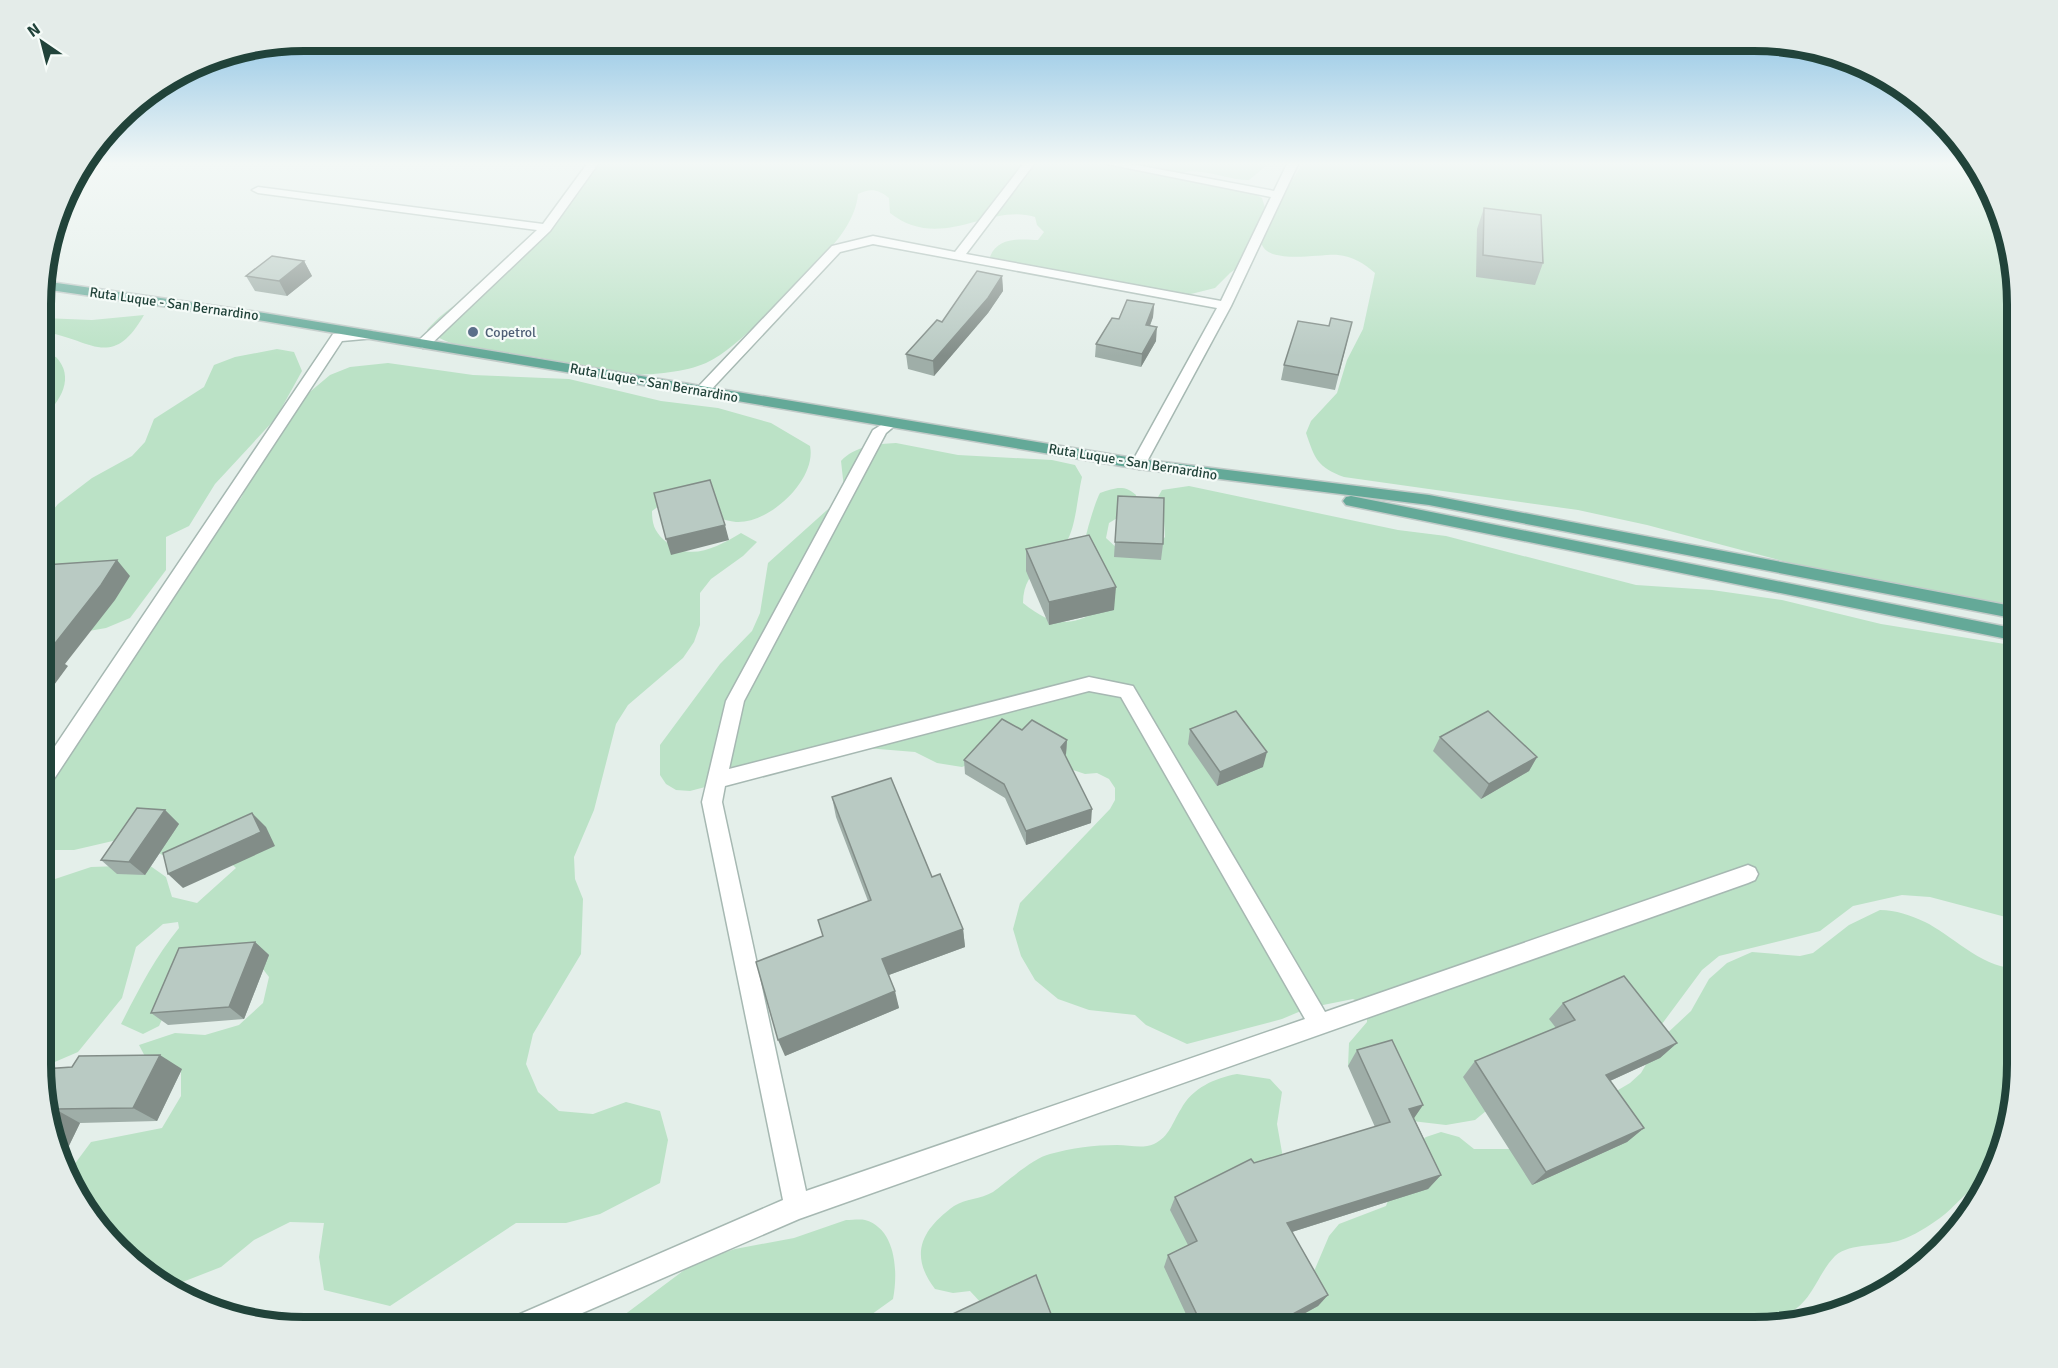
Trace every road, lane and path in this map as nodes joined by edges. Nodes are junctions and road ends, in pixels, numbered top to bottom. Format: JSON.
{"nodes":[{"id":1,"x":546,"y":228,"type":"edge"},
{"id":2,"x":980,"y":228,"type":"edge"},
{"id":3,"x":1262,"y":228,"type":"edge"},
{"id":4,"x":958,"y":256,"type":"junction"},
{"id":5,"x":52,"y":286,"type":"edge"},
{"id":6,"x":1225,"y":306,"type":"junction"},
{"id":7,"x":370,"y":335,"type":"junction"},
{"id":8,"x":423,"y":344,"type":"junction"},
{"id":9,"x":702,"y":391,"type":"junction"},
{"id":10,"x":891,"y":423,"type":"junction"},
{"id":11,"x":1139,"y":464,"type":"junction"},
{"id":12,"x":1264,"y":481,"type":"junction"},
{"id":13,"x":2007,"y":611,"type":"edge"},
{"id":14,"x":2007,"y":633,"type":"edge"},
{"id":15,"x":51,"y":767,"type":"edge"},
{"id":16,"x":717,"y":780,"type":"junction"},
{"id":17,"x":1748,"y":874,"type":"dead end"},
{"id":18,"x":1320,"y":1024,"type":"junction"},
{"id":19,"x":797,"y":1207,"type":"junction"},
{"id":20,"x":543,"y":1317,"type":"edge"}],
"edges":[{"from":1,"to":8,"type":"street"},
{"from":2,"to":4,"type":"street"},
{"from":3,"to":6,"type":"street"},
{"from":4,"to":6,"type":"street"},
{"from":4,"to":9,"type":"street"},
{"from":5,"to":7,"type":"main road","name":"Ruta Luque - San Bernardino"},
{"from":6,"to":11,"type":"street"},
{"from":7,"to":8,"type":"main road","name":"Ruta Luque - San Bernardino"},
{"from":7,"to":15,"type":"street"},
{"from":8,"to":9,"type":"main road","name":"Ruta Luque - San Bernardino"},
{"from":9,"to":10,"type":"main road","name":"Ruta Luque - San Bernardino"},
{"from":10,"to":11,"type":"main road","name":"Ruta Luque - San Bernardino"},
{"from":10,"to":16,"type":"street"},
{"from":11,"to":12,"type":"main road","name":"Ruta Luque - San Bernardino"},
{"from":12,"to":13,"type":"main road"},
{"from":12,"to":14,"type":"main road"},
{"from":16,"to":18,"type":"street"},
{"from":16,"to":19,"type":"street"},
{"from":17,"to":18,"type":"street"},
{"from":18,"to":19,"type":"street"},
{"from":19,"to":20,"type":"street"}]}
